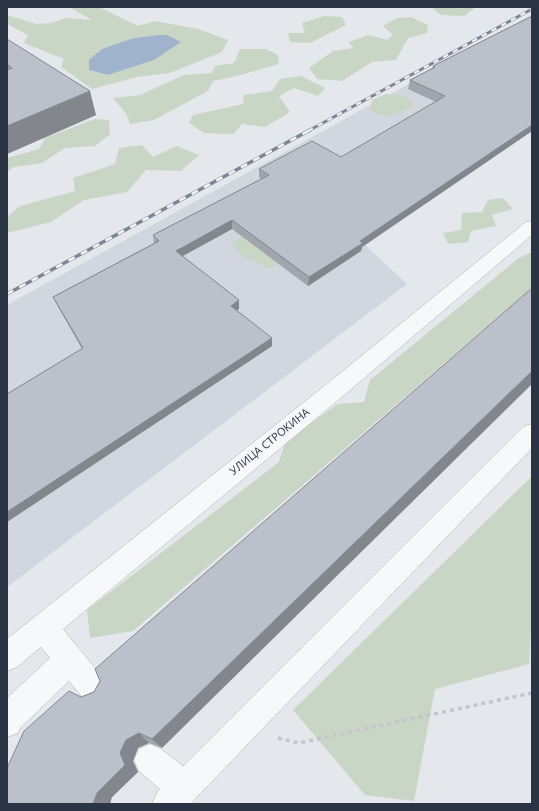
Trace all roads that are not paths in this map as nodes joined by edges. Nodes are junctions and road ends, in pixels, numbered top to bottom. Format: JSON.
{"nodes":[{"id":1,"x":532,"y":226,"type":"edge"},
{"id":2,"x":532,"y":432,"type":"edge"},
{"id":3,"x":43,"y":627,"type":"junction"},
{"id":4,"x":7,"y":657,"type":"edge"},
{"id":5,"x":70,"y":660,"type":"junction"},
{"id":6,"x":97,"y":693,"type":"edge"},
{"id":7,"x":7,"y":722,"type":"edge"},
{"id":8,"x":150,"y":760,"type":"edge"},
{"id":9,"x":176,"y":796,"type":"edge"}],
"edges":[{"from":1,"to":3,"type":"street","name":"УЛИЦА СТРОКИНА"},
{"from":2,"to":9,"type":"street"},
{"from":3,"to":4,"type":"street","name":"УЛИЦА СТРОКИНА"},
{"from":3,"to":5,"type":"street"},
{"from":5,"to":6,"type":"street"},
{"from":5,"to":7,"type":"street"},
{"from":8,"to":9,"type":"street"}]}
